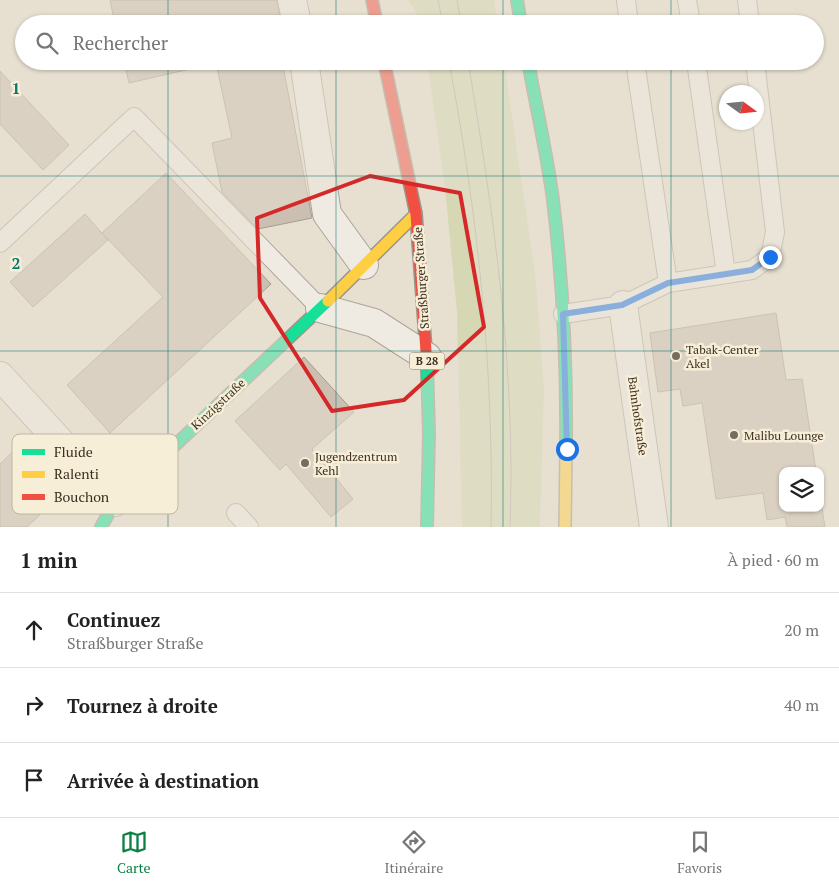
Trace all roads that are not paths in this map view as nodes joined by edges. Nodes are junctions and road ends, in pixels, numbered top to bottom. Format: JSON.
{"nodes":[{"id":1,"x":292,"y":0,"type":"edge"},
{"id":2,"x":372,"y":0,"type":"edge"},
{"id":3,"x":517,"y":0,"type":"edge"},
{"id":4,"x":626,"y":0,"type":"edge"},
{"id":5,"x":687,"y":0,"type":"edge"},
{"id":6,"x":747,"y":0,"type":"edge"},
{"id":7,"x":295,"y":15,"type":"edge"},
{"id":8,"x":375,"y":15,"type":"edge"},
{"id":9,"x":520,"y":15,"type":"edge"},
{"id":10,"x":628,"y":15,"type":"edge"},
{"id":11,"x":690,"y":15,"type":"edge"},
{"id":12,"x":749,"y":15,"type":"edge"},
{"id":13,"x":305,"y":70,"type":"edge"},
{"id":14,"x":386,"y":70,"type":"edge"},
{"id":15,"x":530,"y":70,"type":"edge"},
{"id":16,"x":636,"y":70,"type":"edge"},
{"id":17,"x":697,"y":70,"type":"edge"},
{"id":18,"x":756,"y":70,"type":"edge"},
{"id":19,"x":416,"y":214,"type":"junction"},
{"id":20,"x":0,"y":243,"type":"edge"},
{"id":21,"x":364,"y":265,"type":"junction"},
{"id":22,"x":726,"y":274,"type":"junction"},
{"id":23,"x":668,"y":283,"type":"junction"},
{"id":24,"x":622,"y":305,"type":"junction"},
{"id":25,"x":320,"y":308,"type":"junction"},
{"id":26,"x":563,"y":314,"type":"junction"},
{"id":27,"x":427,"y":357,"type":"junction"},
{"id":28,"x":0,"y":376,"type":"edge"},
{"id":29,"x":53,"y":434,"type":"edge"},
{"id":30,"x":178,"y":442,"type":"edge"},
{"id":31,"x":428,"y":508,"type":"junction"},
{"id":32,"x":236,"y":513,"type":"dead end"},
{"id":33,"x":108,"y":514,"type":"edge"},
{"id":34,"x":101,"y":527,"type":"edge"},
{"id":35,"x":249,"y":527,"type":"edge"},
{"id":36,"x":427,"y":527,"type":"edge"},
{"id":37,"x":434,"y":527,"type":"edge"},
{"id":38,"x":565,"y":527,"type":"edge"},
{"id":39,"x":654,"y":527,"type":"edge"}],
"edges":[{"from":1,"to":7,"type":"street"},
{"from":2,"to":8,"type":"main road"},
{"from":3,"to":9,"type":"main road"},
{"from":4,"to":10,"type":"lane"},
{"from":5,"to":11,"type":"lane"},
{"from":6,"to":12,"type":"lane"},
{"from":13,"to":21,"type":"street"},
{"from":14,"to":19,"type":"main road","name":"Straßburger Straße","number":"B 28"},
{"from":15,"to":26,"type":"main road"},
{"from":16,"to":23,"type":"lane"},
{"from":17,"to":22,"type":"lane"},
{"from":18,"to":22,"type":"lane"},
{"from":19,"to":21,"type":"main road","name":"Kinzigstraße"},
{"from":19,"to":27,"type":"main road","name":"Straßburger Straße","number":"B 28"},
{"from":20,"to":25,"type":"lane"},
{"from":21,"to":25,"type":"main road","name":"Kinzigstraße"},
{"from":22,"to":23,"type":"lane"},
{"from":23,"to":24,"type":"lane"},
{"from":24,"to":26,"type":"lane"},
{"from":24,"to":39,"type":"street","name":"Bahnhofstraße"},
{"from":25,"to":27,"type":"street"},
{"from":25,"to":30,"type":"main road","name":"Kinzigstraße"},
{"from":26,"to":38,"type":"main road"},
{"from":27,"to":31,"type":"main road","name":"Straßburger Straße","number":"B 28"},
{"from":28,"to":29,"type":"street"},
{"from":31,"to":36,"type":"main road","name":"Straßburger Straße","number":"B 28"},
{"from":31,"to":37,"type":"main road"},
{"from":32,"to":35,"type":"lane"},
{"from":33,"to":34,"type":"main road","name":"Kinzigstraße"}]}
